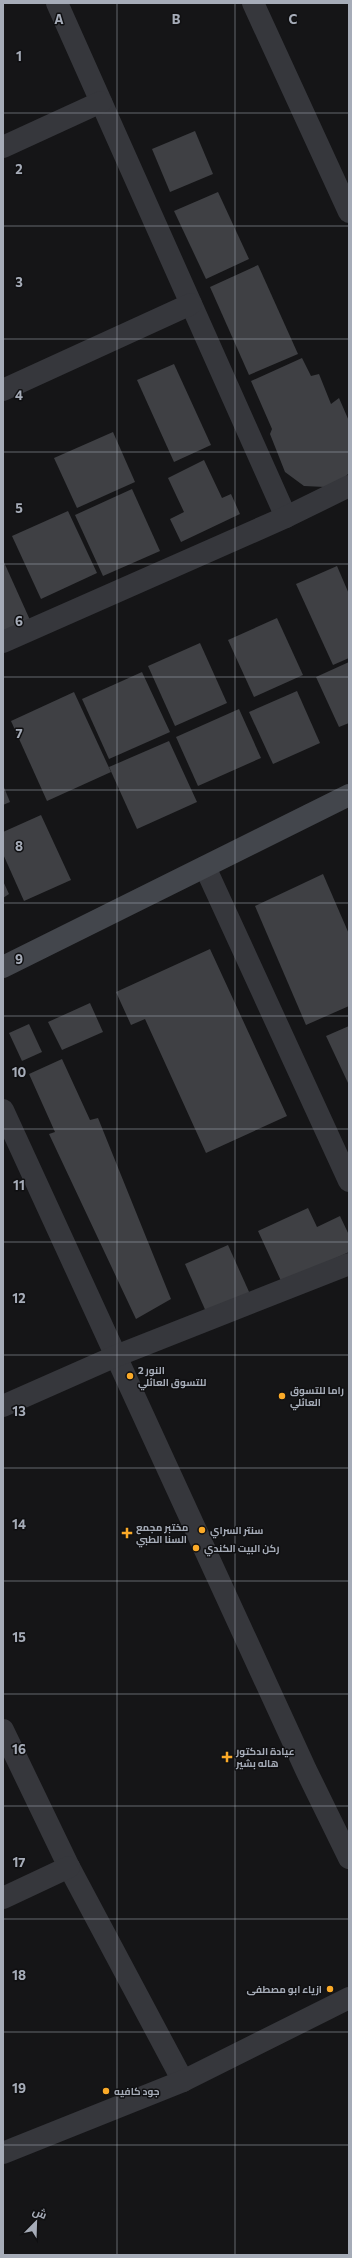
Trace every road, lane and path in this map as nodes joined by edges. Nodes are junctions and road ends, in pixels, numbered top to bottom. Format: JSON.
{"nodes":[{"id":1,"x":57,"y":3,"type":"edge"},
{"id":2,"x":253,"y":3,"type":"edge"},
{"id":3,"x":102,"y":102,"type":"junction"},
{"id":4,"x":3,"y":147,"type":"edge"},
{"id":5,"x":349,"y":212,"type":"edge"},
{"id":6,"x":191,"y":304,"type":"junction"},
{"id":7,"x":3,"y":390,"type":"edge"},
{"id":8,"x":349,"y":486,"type":"edge"},
{"id":9,"x":286,"y":517,"type":"junction"},
{"id":10,"x":3,"y":642,"type":"edge"},
{"id":11,"x":349,"y":794,"type":"edge"},
{"id":12,"x":205,"y":867,"type":"junction"},
{"id":13,"x":3,"y":968,"type":"edge"},
{"id":14,"x":3,"y":1110,"type":"edge"},
{"id":15,"x":349,"y":1181,"type":"edge"},
{"id":16,"x":349,"y":1264,"type":"edge"},
{"id":17,"x":116,"y":1356,"type":"junction"},
{"id":18,"x":3,"y":1406,"type":"edge"},
{"id":19,"x":3,"y":1730,"type":"edge"},
{"id":20,"x":349,"y":1858,"type":"edge"},
{"id":21,"x":69,"y":1867,"type":"junction"},
{"id":22,"x":3,"y":1898,"type":"edge"},
{"id":23,"x":349,"y":1998,"type":"edge"},
{"id":24,"x":183,"y":2081,"type":"junction"},
{"id":25,"x":3,"y":2153,"type":"edge"}],
"edges":[{"from":1,"to":3,"type":"street"},
{"from":2,"to":5,"type":"street"},
{"from":3,"to":4,"type":"street"},
{"from":3,"to":6,"type":"street"},
{"from":6,"to":7,"type":"street"},
{"from":6,"to":9,"type":"street"},
{"from":8,"to":9,"type":"street"},
{"from":9,"to":10,"type":"street"},
{"from":11,"to":12,"type":"street"},
{"from":12,"to":13,"type":"street"},
{"from":12,"to":15,"type":"street"},
{"from":14,"to":17,"type":"street"},
{"from":16,"to":17,"type":"street"},
{"from":17,"to":18,"type":"street"},
{"from":17,"to":20,"type":"street"},
{"from":19,"to":21,"type":"street"},
{"from":21,"to":22,"type":"street"},
{"from":21,"to":24,"type":"street"},
{"from":23,"to":24,"type":"street"},
{"from":24,"to":25,"type":"street"}]}
